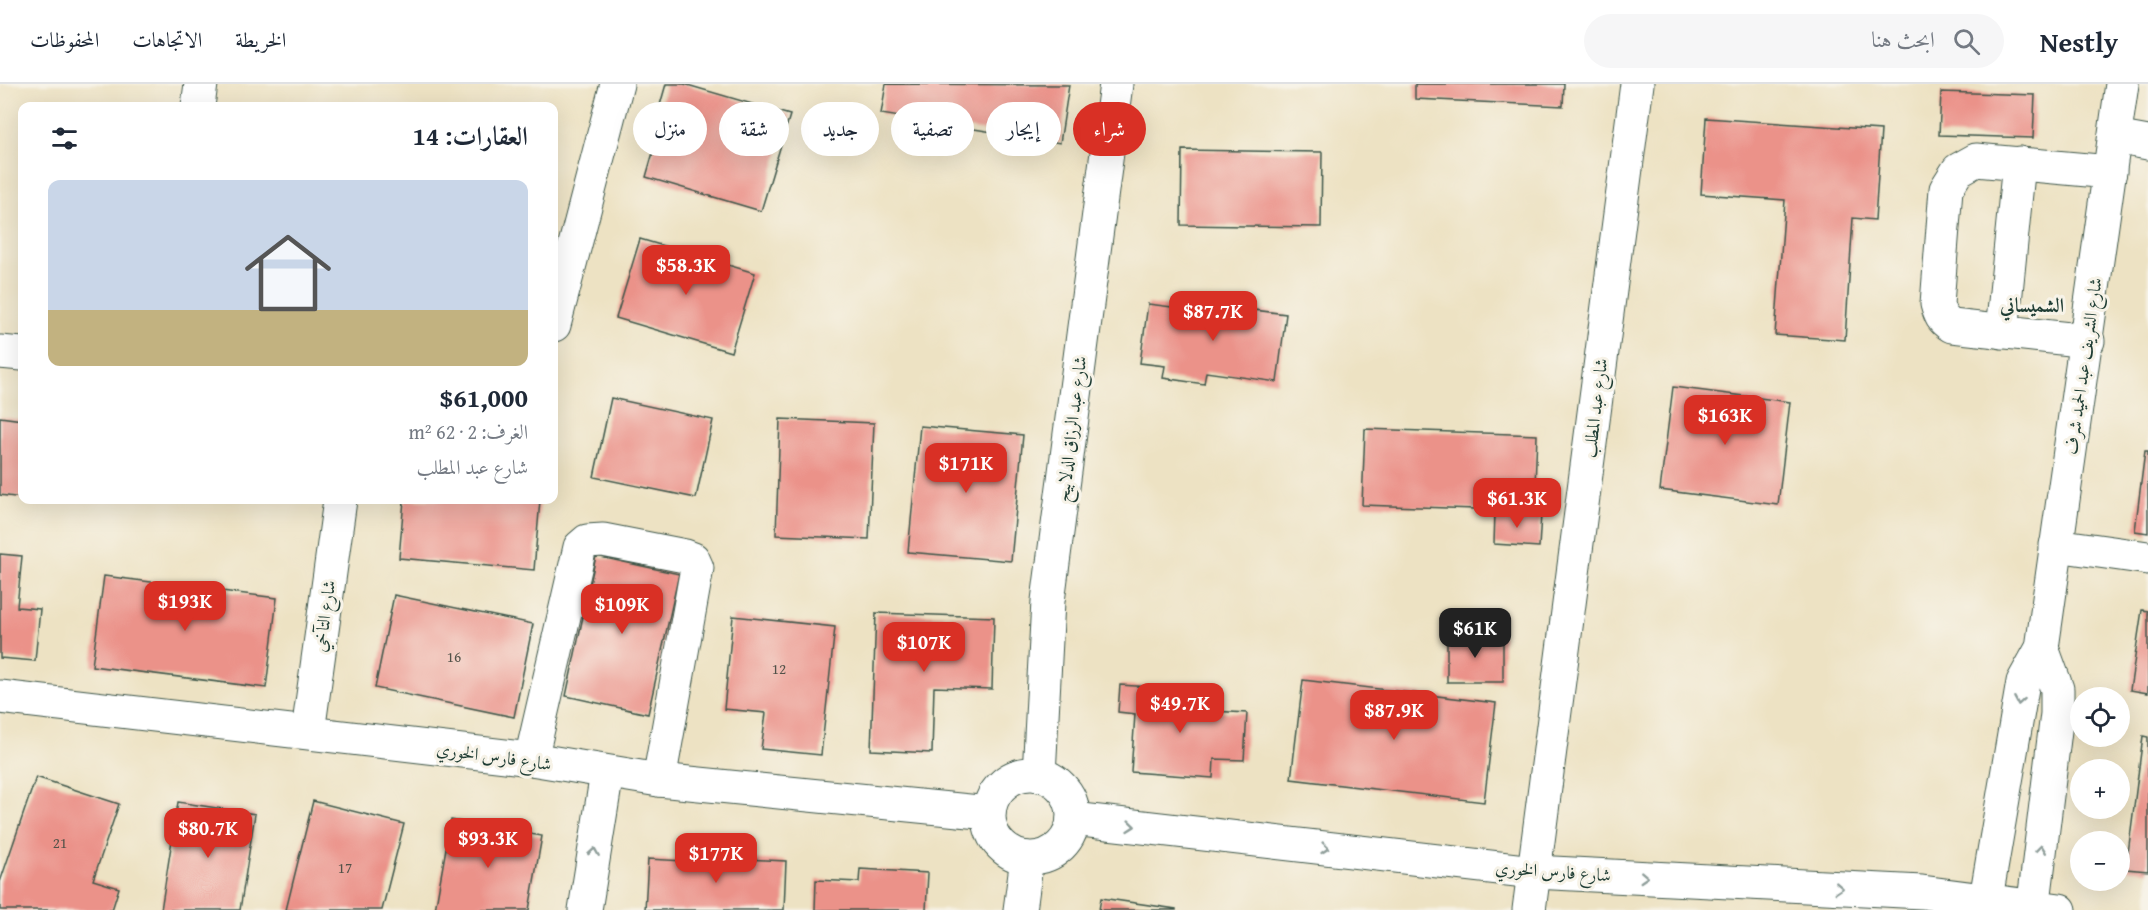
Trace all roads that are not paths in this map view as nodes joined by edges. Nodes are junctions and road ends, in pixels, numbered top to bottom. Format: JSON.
{"nodes":[{"id":1,"x":201,"y":84,"type":"edge"},
{"id":2,"x":617,"y":84,"type":"edge"},
{"id":3,"x":1116,"y":84,"type":"edge"},
{"id":4,"x":1637,"y":84,"type":"edge"},
{"id":5,"x":2122,"y":84,"type":"edge"},
{"id":6,"x":199,"y":102,"type":"edge"},
{"id":7,"x":2115,"y":137,"type":"junction"},
{"id":8,"x":2148,"y":142,"type":"edge"},
{"id":9,"x":2019,"y":163,"type":"junction"},
{"id":10,"x":2110,"y":172,"type":"junction"},
{"id":11,"x":558,"y":309,"type":"edge"},
{"id":12,"x":2002,"y":333,"type":"junction"},
{"id":13,"x":2088,"y":341,"type":"junction"},
{"id":14,"x":0,"y":352,"type":"edge"},
{"id":15,"x":18,"y":354,"type":"edge"},
{"id":16,"x":339,"y":504,"type":"edge"},
{"id":17,"x":2056,"y":545,"type":"junction"},
{"id":18,"x":2148,"y":558,"type":"edge"},
{"id":19,"x":2042,"y":648,"type":"junction"},
{"id":20,"x":0,"y":697,"type":"edge"},
{"id":21,"x":308,"y":732,"type":"junction"},
{"id":22,"x":531,"y":759,"type":"junction"},
{"id":23,"x":607,"y":773,"type":"junction"},
{"id":24,"x":1039,"y":775,"type":"junction"},
{"id":25,"x":659,"y":780,"type":"junction"},
{"id":26,"x":989,"y":813,"type":"junction"},
{"id":27,"x":1073,"y":819,"type":"junction"},
{"id":28,"x":1026,"y":858,"type":"junction"},
{"id":29,"x":1534,"y":872,"type":"junction"},
{"id":30,"x":1985,"y":905,"type":"edge"},
{"id":31,"x":2042,"y":909,"type":"edge"},
{"id":32,"x":585,"y":910,"type":"edge"},
{"id":33,"x":1020,"y":910,"type":"edge"},
{"id":34,"x":1529,"y":910,"type":"edge"}],
"edges":[{"from":1,"to":6,"type":"street"},
{"from":2,"to":11,"type":"street"},
{"from":3,"to":24,"type":"street","name":"شارع عبد الرزاق الدلابيح"},
{"from":4,"to":29,"type":"street","name":"شارع عبد المطلب"},
{"from":5,"to":7,"type":"street","name":"شارع الشريف عبد الحميد شرف"},
{"from":7,"to":8,"type":"street"},
{"from":7,"to":10,"type":"street","name":"شارع الشريف عبد الحميد شرف"},
{"from":9,"to":10,"type":"street"},
{"from":9,"to":12,"type":"street"},
{"from":9,"to":12,"type":"street"},
{"from":10,"to":13,"type":"street","name":"شارع الشريف عبد الحميد شرف"},
{"from":12,"to":13,"type":"street"},
{"from":13,"to":17,"type":"street","name":"شارع الشريف عبد الحميد شرف"},
{"from":14,"to":15,"type":"street"},
{"from":16,"to":21,"type":"street","name":"شارع التآخي"},
{"from":17,"to":18,"type":"street"},
{"from":17,"to":19,"type":"street","name":"شارع الشريف عبد الحميد شرف"},
{"from":19,"to":30,"type":"street","name":"شارع الشريف عبد الحميد شرف","one_way":true},
{"from":31,"to":19,"type":"street","name":"شارع الشريف عبد الحميد شرف","one_way":true},
{"from":20,"to":21,"type":"street","name":"شارع فارس الخوري"},
{"from":21,"to":22,"type":"street","name":"شارع فارس الخوري"},
{"from":22,"to":23,"type":"street","name":"شارع فارس الخوري"},
{"from":22,"to":25,"type":"street"},
{"from":23,"to":25,"type":"street","name":"شارع فارس الخوري"},
{"from":32,"to":23,"type":"street","one_way":true},
{"from":24,"to":26,"type":"street"},
{"from":24,"to":27,"type":"street"},
{"from":25,"to":26,"type":"street","name":"شارع فارس الخوري"},
{"from":26,"to":28,"type":"street"},
{"from":27,"to":28,"type":"street"},
{"from":27,"to":29,"type":"street","name":"شارع فارس الخوري","one_way":true},
{"from":28,"to":33,"type":"street"},
{"from":29,"to":30,"type":"street","name":"شارع فارس الخوري","one_way":true},
{"from":29,"to":34,"type":"street","name":"شارع عبد المطلب"},
{"from":30,"to":31,"type":"street","name":"شارع فارس الخوري"}]}
